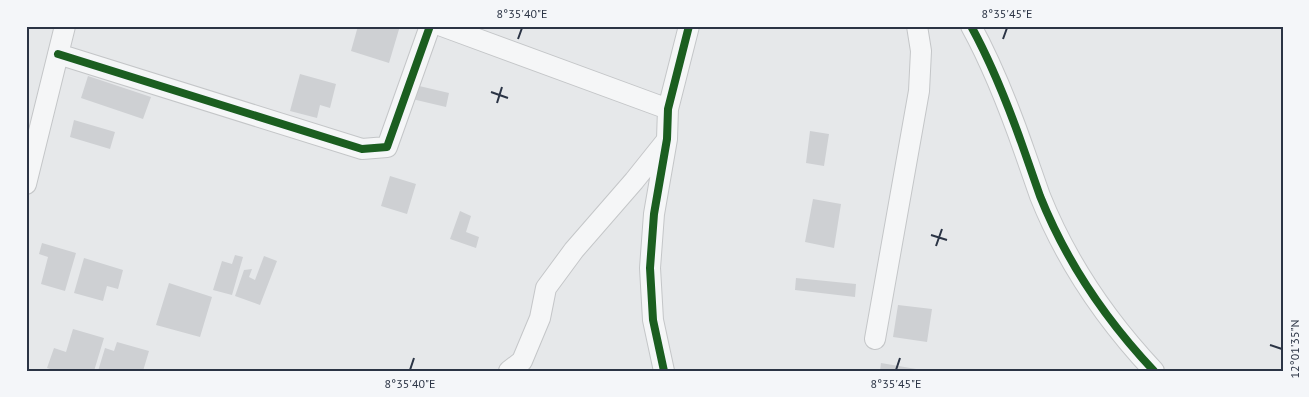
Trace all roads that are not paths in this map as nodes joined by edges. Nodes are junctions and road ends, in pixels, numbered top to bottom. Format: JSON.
{"nodes":[{"id":1,"x":65,"y":26,"type":"edge"},
{"id":2,"x":430,"y":26,"type":"edge"},
{"id":3,"x":442,"y":26,"type":"edge"},
{"id":4,"x":689,"y":26,"type":"edge"},
{"id":5,"x":917,"y":26,"type":"edge"},
{"id":6,"x":971,"y":26,"type":"edge"},
{"id":7,"x":58,"y":54,"type":"junction"},
{"id":8,"x":668,"y":109,"type":"junction"},
{"id":9,"x":667,"y":139,"type":"junction"},
{"id":10,"x":26,"y":184,"type":"edge"},
{"id":11,"x":875,"y":339,"type":"dead end"},
{"id":12,"x":509,"y":371,"type":"edge"},
{"id":13,"x":664,"y":371,"type":"edge"},
{"id":14,"x":1154,"y":371,"type":"edge"}],
"edges":[{"from":1,"to":7,"type":"street"},
{"from":2,"to":7,"type":"street"},
{"from":3,"to":8,"type":"street"},
{"from":4,"to":8,"type":"street"},
{"from":5,"to":11,"type":"street"},
{"from":6,"to":14,"type":"street"},
{"from":7,"to":10,"type":"street"},
{"from":8,"to":9,"type":"street"},
{"from":9,"to":12,"type":"street"},
{"from":9,"to":13,"type":"street"}]}
